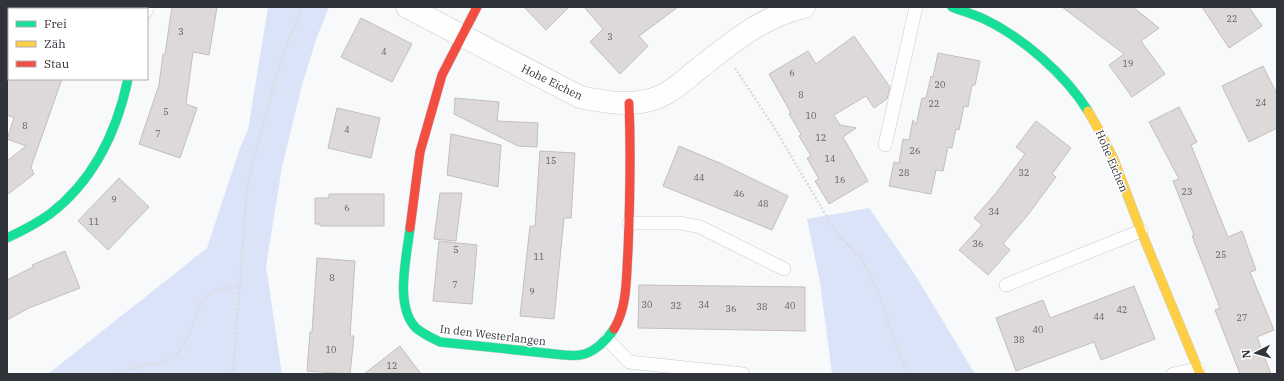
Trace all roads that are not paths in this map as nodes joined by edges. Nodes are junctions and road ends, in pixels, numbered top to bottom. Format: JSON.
{"nodes":[{"id":1,"x":407,"y":7,"type":"edge"},
{"id":2,"x":477,"y":7,"type":"edge"},
{"id":3,"x":804,"y":7,"type":"edge"},
{"id":4,"x":916,"y":7,"type":"edge"},
{"id":5,"x":952,"y":7,"type":"edge"},
{"id":6,"x":461,"y":36,"type":"junction"},
{"id":7,"x":128,"y":80,"type":"edge"},
{"id":8,"x":628,"y":103,"type":"junction"},
{"id":9,"x":885,"y":145,"type":"dead end"},
{"id":10,"x":629,"y":223,"type":"junction"},
{"id":11,"x":1141,"y":231,"type":"junction"},
{"id":12,"x":7,"y":238,"type":"edge"},
{"id":13,"x":784,"y":269,"type":"dead end"},
{"id":14,"x":1006,"y":285,"type":"dead end"},
{"id":15,"x":607,"y":339,"type":"junction"},
{"id":16,"x":1199,"y":372,"type":"edge"},
{"id":17,"x":743,"y":374,"type":"edge"},
{"id":18,"x":1173,"y":374,"type":"edge"}],
"edges":[{"from":1,"to":6,"type":"street","name":"Hohe Eichen"},
{"from":2,"to":6,"type":"street","name":"In den Westerlangen"},
{"from":3,"to":8,"type":"street","name":"Hohe Eichen"},
{"from":4,"to":9,"type":"lane"},
{"from":5,"to":11,"type":"street","name":"Hohe Eichen"},
{"from":6,"to":8,"type":"street","name":"Hohe Eichen"},
{"from":6,"to":15,"type":"street","name":"In den Westerlangen"},
{"from":7,"to":12,"type":"street"},
{"from":8,"to":10,"type":"street","name":"In den Westerlangen"},
{"from":10,"to":13,"type":"lane"},
{"from":10,"to":15,"type":"street","name":"In den Westerlangen"},
{"from":11,"to":14,"type":"lane"},
{"from":11,"to":16,"type":"street","name":"Hohe Eichen"},
{"from":15,"to":17,"type":"lane"},
{"from":16,"to":18,"type":"lane"}]}
